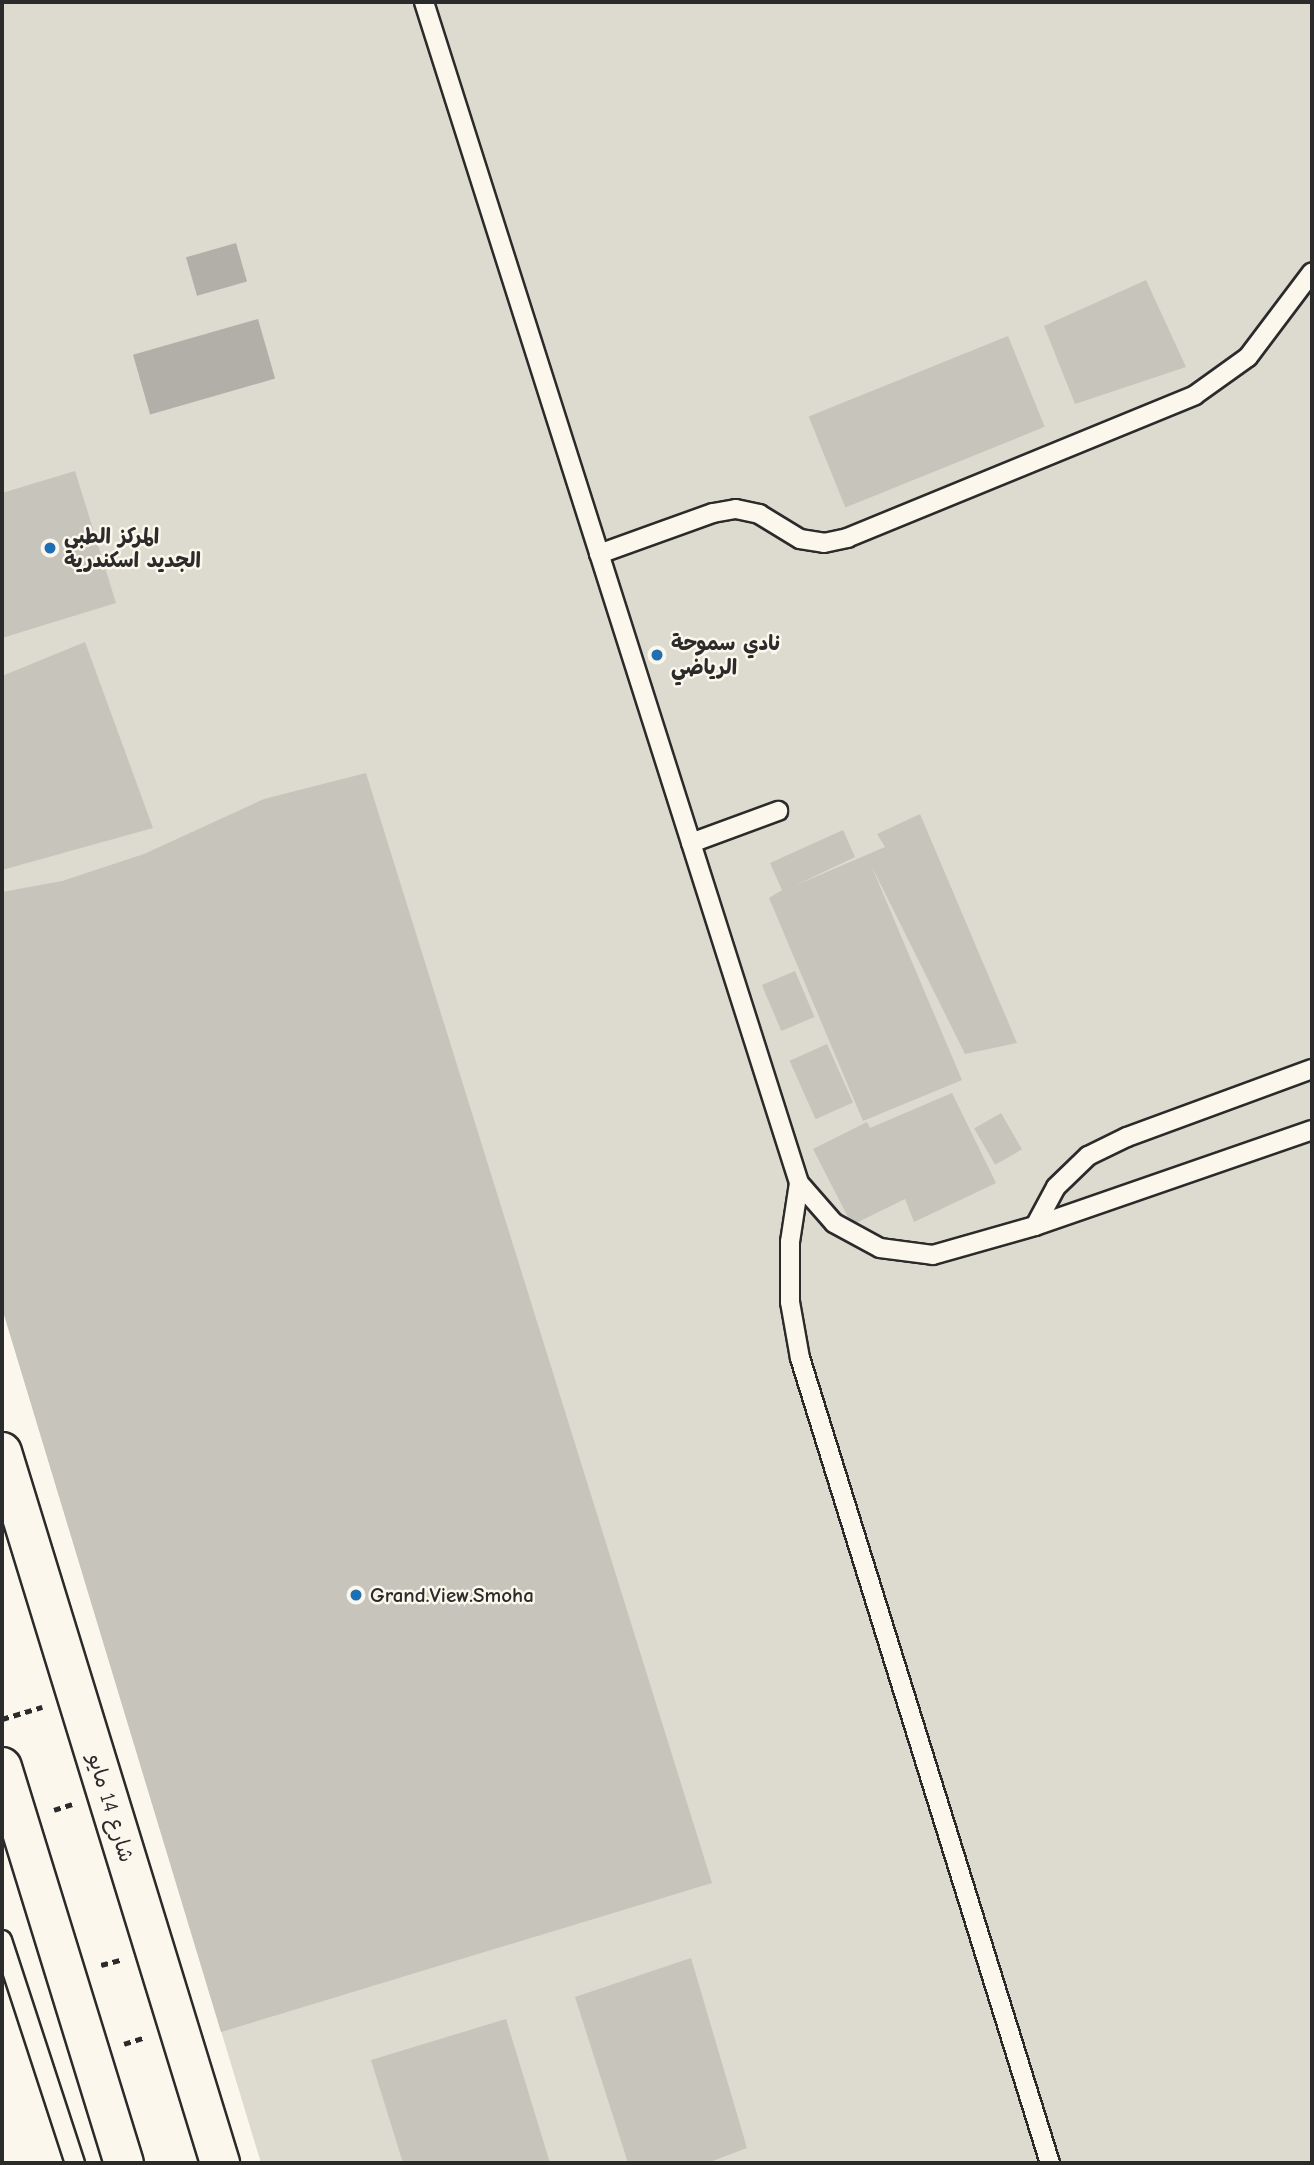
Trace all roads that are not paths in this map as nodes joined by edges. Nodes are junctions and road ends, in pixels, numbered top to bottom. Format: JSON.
{"nodes":[{"id":1,"x":424,"y":2,"type":"edge"},
{"id":2,"x":1312,"y":272,"type":"edge"},
{"id":3,"x":599,"y":554,"type":"junction"},
{"id":4,"x":778,"y":811,"type":"dead end"},
{"id":5,"x":691,"y":843,"type":"junction"},
{"id":6,"x":1312,"y":1069,"type":"edge"},
{"id":7,"x":1312,"y":1130,"type":"edge"},
{"id":8,"x":799,"y":1183,"type":"junction"},
{"id":9,"x":1035,"y":1226,"type":"junction"},
{"id":10,"x":2,"y":1452,"type":"edge"},
{"id":11,"x":2,"y":1767,"type":"edge"},
{"id":12,"x":2,"y":1940,"type":"edge"},
{"id":13,"x":75,"y":2163,"type":"edge"},
{"id":14,"x":124,"y":2163,"type":"edge"},
{"id":15,"x":220,"y":2163,"type":"edge"},
{"id":16,"x":1051,"y":2163,"type":"edge"}],
"edges":[{"from":1,"to":3,"type":"lane"},
{"from":2,"to":3,"type":"lane"},
{"from":3,"to":5,"type":"lane"},
{"from":4,"to":5,"type":"lane"},
{"from":5,"to":8,"type":"lane"},
{"from":6,"to":9,"type":"lane"},
{"from":7,"to":9,"type":"lane"},
{"from":8,"to":9,"type":"lane"},
{"from":8,"to":16,"type":"lane"},
{"from":10,"to":15,"type":"main road","name":"شارع 14 مايو"},
{"from":11,"to":14,"type":"main road"},
{"from":12,"to":13,"type":"lane"}]}
